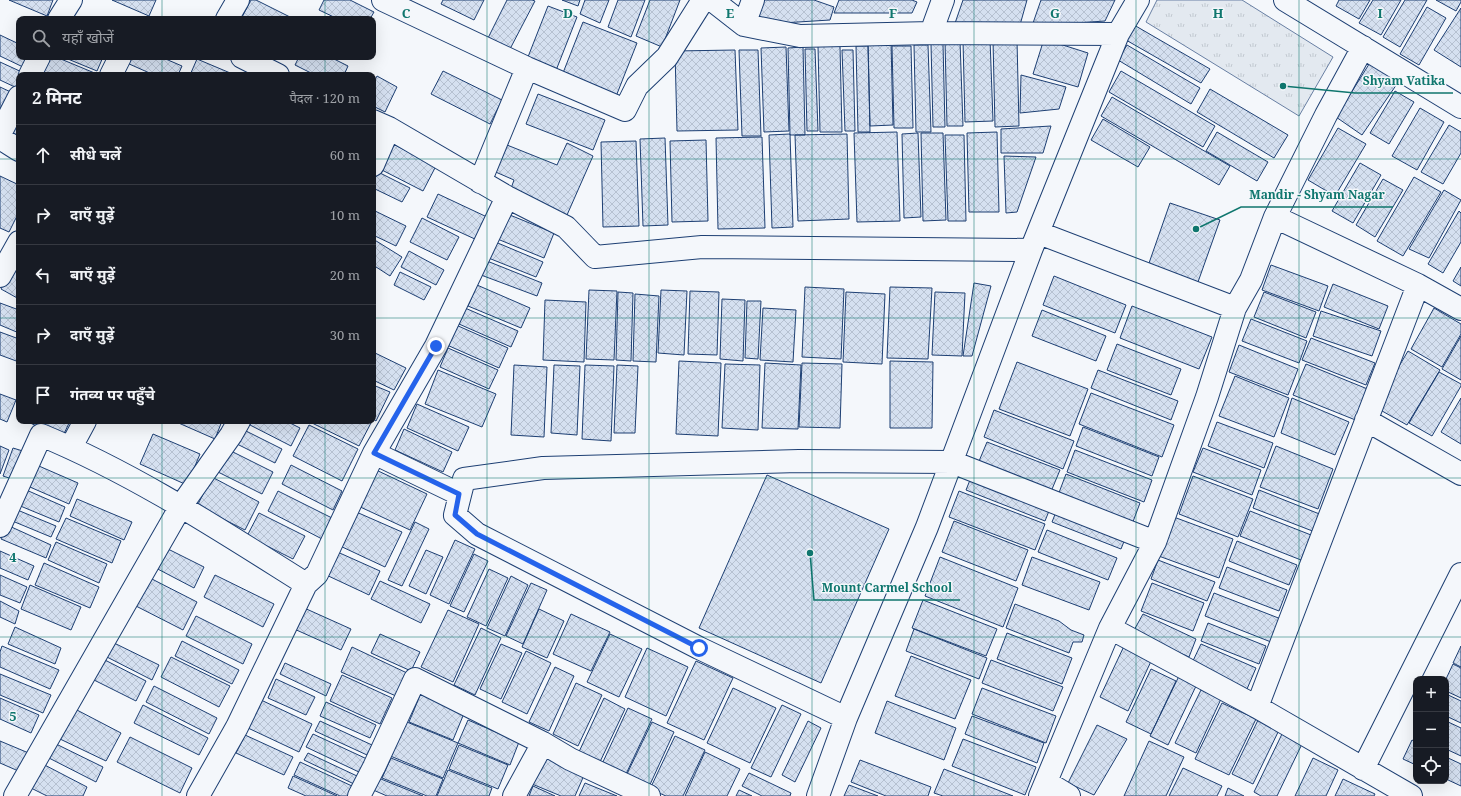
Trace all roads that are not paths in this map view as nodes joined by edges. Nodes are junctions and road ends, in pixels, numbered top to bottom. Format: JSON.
{"nodes":[{"id":1,"x":71,"y":0,"type":"edge"},
{"id":2,"x":238,"y":0,"type":"edge"},
{"id":3,"x":383,"y":0,"type":"edge"},
{"id":4,"x":703,"y":0,"type":"edge"},
{"id":5,"x":712,"y":0,"type":"edge"},
{"id":6,"x":753,"y":0,"type":"edge"},
{"id":7,"x":942,"y":0,"type":"edge"},
{"id":8,"x":1138,"y":0,"type":"edge"},
{"id":9,"x":1285,"y":0,"type":"edge"},
{"id":10,"x":62,"y":16,"type":"edge"},
{"id":11,"x":229,"y":16,"type":"edge"},
{"id":12,"x":744,"y":25,"type":"junction"},
{"id":13,"x":931,"y":33,"type":"junction"},
{"id":14,"x":1118,"y":34,"type":"junction"},
{"id":15,"x":1363,"y":47,"type":"junction"},
{"id":16,"x":38,"y":60,"type":"edge"},
{"id":17,"x":118,"y":60,"type":"edge"},
{"id":18,"x":247,"y":60,"type":"edge"},
{"id":19,"x":527,"y":68,"type":"junction"},
{"id":20,"x":32,"y":72,"type":"edge"},
{"id":21,"x":112,"y":72,"type":"edge"},
{"id":22,"x":268,"y":72,"type":"edge"},
{"id":23,"x":16,"y":103,"type":"edge"},
{"id":24,"x":1461,"y":107,"type":"edge"},
{"id":25,"x":381,"y":125,"type":"edge"},
{"id":26,"x":0,"y":134,"type":"edge"},
{"id":27,"x":0,"y":138,"type":"edge"},
{"id":28,"x":16,"y":148,"type":"edge"},
{"id":29,"x":376,"y":150,"type":"edge"},
{"id":30,"x":480,"y":182,"type":"junction"},
{"id":31,"x":507,"y":197,"type":"junction"},
{"id":32,"x":1275,"y":217,"type":"junction"},
{"id":33,"x":1035,"y":242,"type":"junction"},
{"id":34,"x":16,"y":247,"type":"edge"},
{"id":35,"x":0,"y":276,"type":"edge"},
{"id":36,"x":1418,"y":284,"type":"junction"},
{"id":37,"x":1235,"y":308,"type":"junction"},
{"id":38,"x":1461,"y":309,"type":"edge"},
{"id":39,"x":1366,"y":420,"type":"junction"},
{"id":40,"x":83,"y":424,"type":"edge"},
{"id":41,"x":237,"y":424,"type":"edge"},
{"id":42,"x":71,"y":448,"type":"junction"},
{"id":43,"x":374,"y":453,"type":"junction"},
{"id":44,"x":952,"y":462,"type":"junction"},
{"id":45,"x":1461,"y":474,"type":"edge"},
{"id":46,"x":459,"y":494,"type":"junction"},
{"id":47,"x":181,"y":506,"type":"junction"},
{"id":48,"x":0,"y":526,"type":"edge"},
{"id":49,"x":1155,"y":542,"type":"junction"},
{"id":50,"x":1461,"y":574,"type":"edge"},
{"id":51,"x":306,"y":584,"type":"junction"},
{"id":52,"x":1110,"y":628,"type":"junction"},
{"id":53,"x":1257,"y":707,"type":"junction"},
{"id":54,"x":846,"y":718,"type":"junction"},
{"id":55,"x":543,"y":743,"type":"junction"},
{"id":56,"x":1363,"y":769,"type":"junction"},
{"id":57,"x":1043,"y":789,"type":"edge"},
{"id":58,"x":15,"y":796,"type":"edge"},
{"id":59,"x":198,"y":796,"type":"edge"},
{"id":60,"x":359,"y":796,"type":"edge"},
{"id":61,"x":514,"y":796,"type":"edge"},
{"id":62,"x":649,"y":796,"type":"edge"},
{"id":63,"x":818,"y":796,"type":"edge"},
{"id":64,"x":1069,"y":796,"type":"edge"},
{"id":65,"x":1411,"y":796,"type":"edge"}],
"edges":[{"from":1,"to":10,"type":"street"},
{"from":2,"to":11,"type":"street"},
{"from":3,"to":19,"type":"street"},
{"from":4,"to":19,"type":"street"},
{"from":5,"to":12,"type":"street"},
{"from":6,"to":12,"type":"street"},
{"from":7,"to":13,"type":"street"},
{"from":8,"to":14,"type":"street"},
{"from":9,"to":15,"type":"street"},
{"from":12,"to":13,"type":"street"},
{"from":13,"to":14,"type":"street"},
{"from":14,"to":33,"type":"street"},
{"from":15,"to":24,"type":"street"},
{"from":15,"to":32,"type":"street"},
{"from":16,"to":20,"type":"street"},
{"from":17,"to":21,"type":"street"},
{"from":18,"to":22,"type":"street"},
{"from":19,"to":30,"type":"street"},
{"from":23,"to":26,"type":"street"},
{"from":25,"to":29,"type":"street"},
{"from":25,"to":30,"type":"street"},
{"from":27,"to":28,"type":"street"},
{"from":30,"to":31,"type":"street"},
{"from":31,"to":33,"type":"street"},
{"from":31,"to":43,"type":"street"},
{"from":32,"to":36,"type":"street"},
{"from":32,"to":37,"type":"street"},
{"from":33,"to":37,"type":"street"},
{"from":33,"to":44,"type":"street"},
{"from":34,"to":35,"type":"street"},
{"from":36,"to":38,"type":"street"},
{"from":36,"to":39,"type":"street"},
{"from":37,"to":49,"type":"street"},
{"from":39,"to":45,"type":"street"},
{"from":39,"to":53,"type":"street"},
{"from":40,"to":42,"type":"street"},
{"from":41,"to":47,"type":"street"},
{"from":42,"to":47,"type":"street"},
{"from":42,"to":48,"type":"street"},
{"from":43,"to":46,"type":"street"},
{"from":43,"to":51,"type":"street"},
{"from":44,"to":46,"type":"street"},
{"from":44,"to":49,"type":"street"},
{"from":44,"to":54,"type":"street"},
{"from":46,"to":54,"type":"street"},
{"from":47,"to":51,"type":"street"},
{"from":47,"to":58,"type":"street"},
{"from":49,"to":52,"type":"street"},
{"from":50,"to":56,"type":"street"},
{"from":51,"to":59,"type":"street"},
{"from":52,"to":53,"type":"street"},
{"from":52,"to":57,"type":"street"},
{"from":53,"to":56,"type":"street"},
{"from":54,"to":63,"type":"street"},
{"from":55,"to":60,"type":"street"},
{"from":55,"to":61,"type":"street"},
{"from":55,"to":62,"type":"street"},
{"from":56,"to":65,"type":"street"},
{"from":57,"to":64,"type":"street"}]}
